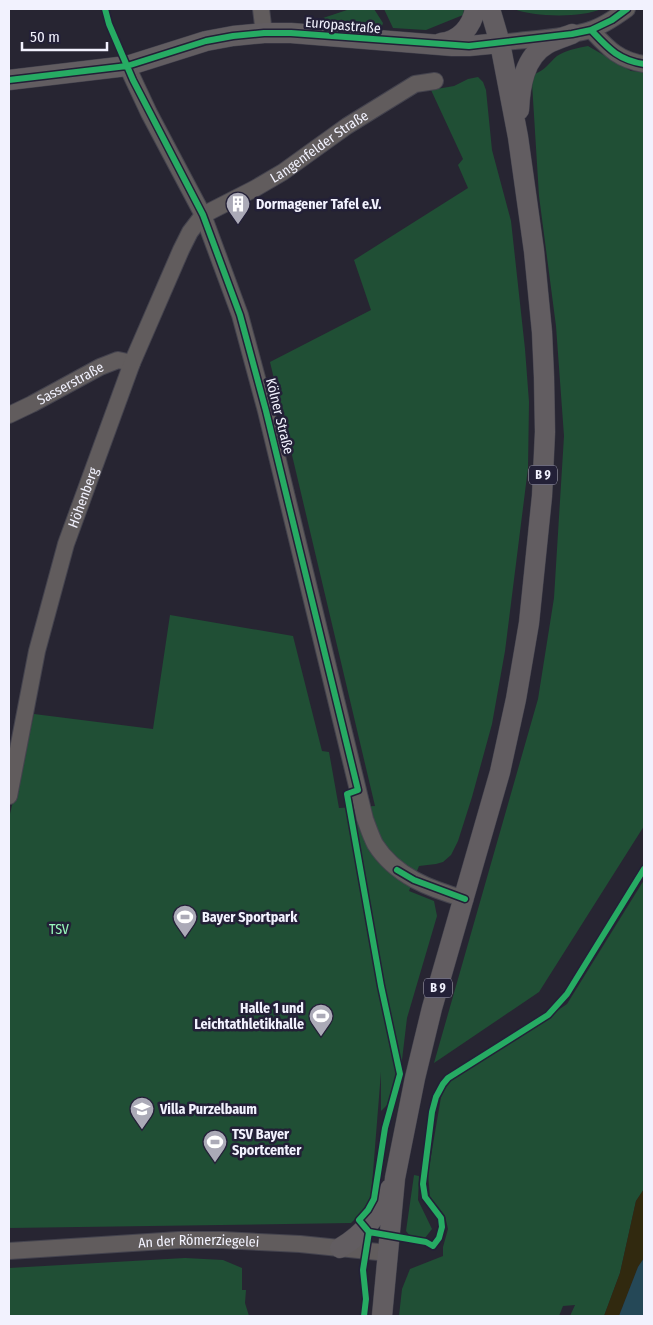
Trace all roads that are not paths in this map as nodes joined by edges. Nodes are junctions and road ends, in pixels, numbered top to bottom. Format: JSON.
{"nodes":[{"id":1,"x":261,"y":9,"type":"edge"},
{"id":2,"x":475,"y":9,"type":"edge"},
{"id":3,"x":490,"y":9,"type":"edge"},
{"id":4,"x":627,"y":9,"type":"edge"},
{"id":5,"x":582,"y":32,"type":"junction"},
{"id":6,"x":264,"y":33,"type":"junction"},
{"id":7,"x":500,"y":43,"type":"junction"},
{"id":8,"x":429,"y":44,"type":"junction"},
{"id":9,"x":644,"y":64,"type":"edge"},
{"id":10,"x":127,"y":66,"type":"junction"},
{"id":11,"x":9,"y":80,"type":"edge"},
{"id":12,"x":435,"y":80,"type":"dead end"},
{"id":13,"x":518,"y":137,"type":"junction"},
{"id":14,"x":203,"y":215,"type":"junction"},
{"id":15,"x":132,"y":363,"type":"junction"},
{"id":16,"x":9,"y":415,"type":"edge"},
{"id":17,"x":9,"y":796,"type":"edge"},
{"id":18,"x":465,"y":899,"type":"junction"},
{"id":19,"x":395,"y":1178,"type":"junction"},
{"id":20,"x":340,"y":1248,"type":"junction"},
{"id":21,"x":9,"y":1251,"type":"edge"},
{"id":22,"x":388,"y":1254,"type":"junction"},
{"id":23,"x":382,"y":1316,"type":"edge"}],
"edges":[{"from":1,"to":6,"type":"street"},
{"from":2,"to":8,"type":"main road"},
{"from":3,"to":7,"type":"main road","number":"B 9"},
{"from":4,"to":5,"type":"street"},
{"from":5,"to":7,"type":"street"},
{"from":5,"to":9,"type":"street"},
{"from":5,"to":13,"type":"main road"},
{"from":6,"to":8,"type":"main road","name":"Europastraße"},
{"from":6,"to":10,"type":"main road","name":"Europastraße"},
{"from":7,"to":8,"type":"main road","name":"Europastraße"},
{"from":7,"to":13,"type":"main road","number":"B 9"},
{"from":10,"to":11,"type":"main road","name":"Europastraße"},
{"from":10,"to":14,"type":"street","name":"Kölner Straße"},
{"from":12,"to":14,"type":"street","name":"Langenfelder Straße"},
{"from":13,"to":18,"type":"main road","number":"B 9"},
{"from":14,"to":15,"type":"street","name":"Höhenberg"},
{"from":14,"to":18,"type":"street","name":"Kölner Straße"},
{"from":15,"to":16,"type":"street","name":"Sasserstraße"},
{"from":15,"to":17,"type":"street","name":"Höhenberg"},
{"from":18,"to":19,"type":"main road","number":"B 9"},
{"from":19,"to":20,"type":"main road"},
{"from":19,"to":22,"type":"main road","number":"B 9"},
{"from":20,"to":21,"type":"street","name":"An der Römerziegelei"},
{"from":20,"to":22,"type":"street","name":"An der Römerziegelei"},
{"from":22,"to":23,"type":"main road","number":"B 9"}]}
